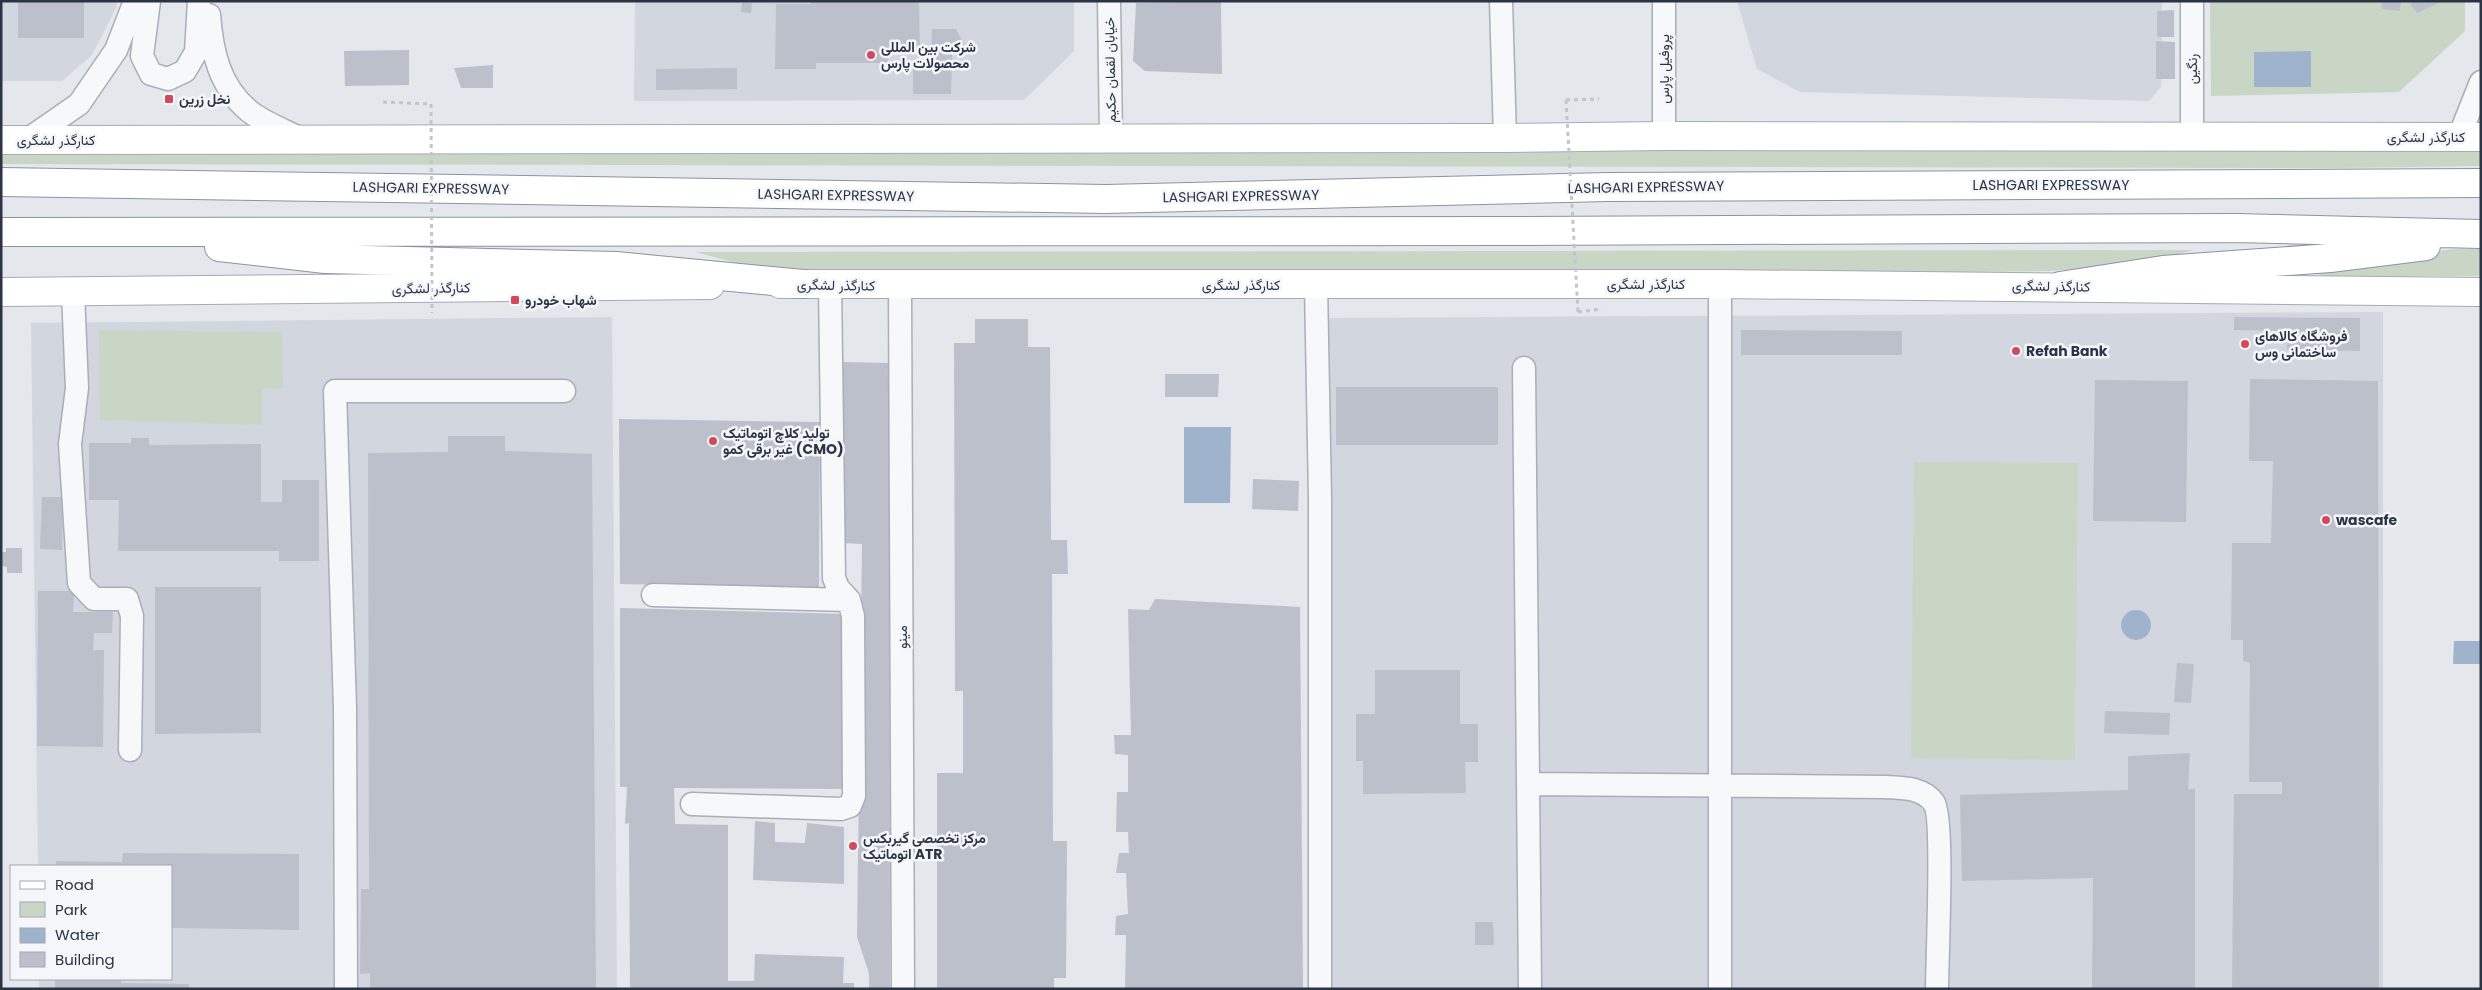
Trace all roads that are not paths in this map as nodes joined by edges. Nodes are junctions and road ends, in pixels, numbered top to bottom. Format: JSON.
{"nodes":[{"id":1,"x":135,"y":1,"type":"edge"},
{"id":2,"x":149,"y":1,"type":"edge"},
{"id":3,"x":199,"y":1,"type":"edge"},
{"id":4,"x":209,"y":1,"type":"edge"},
{"id":5,"x":1109,"y":1,"type":"edge"},
{"id":6,"x":1501,"y":1,"type":"edge"},
{"id":7,"x":1664,"y":1,"type":"edge"},
{"id":8,"x":2192,"y":1,"type":"edge"},
{"id":9,"x":2481,"y":82,"type":"edge"},
{"id":10,"x":1664,"y":136,"type":"junction"},
{"id":11,"x":2470,"y":137,"type":"edge"},
{"id":12,"x":1505,"y":138,"type":"junction"},
{"id":13,"x":2192,"y":138,"type":"junction"},
{"id":14,"x":1111,"y":139,"type":"junction"},
{"id":15,"x":14,"y":140,"type":"edge"},
{"id":16,"x":303,"y":140,"type":"junction"},
{"id":17,"x":10,"y":181,"type":"edge"},
{"id":18,"x":2481,"y":183,"type":"edge"},
{"id":19,"x":1,"y":232,"type":"edge"},
{"id":20,"x":126,"y":232,"type":"junction"},
{"id":21,"x":2481,"y":234,"type":"edge"},
{"id":22,"x":2481,"y":239,"type":"edge"},
{"id":23,"x":817,"y":284,"type":"junction"},
{"id":24,"x":1720,"y":284,"type":"junction"},
{"id":25,"x":900,"y":285,"type":"junction"},
{"id":26,"x":1316,"y":285,"type":"junction"},
{"id":27,"x":2060,"y":286,"type":"junction"},
{"id":28,"x":1,"y":292,"type":"edge"},
{"id":29,"x":73,"y":292,"type":"junction"},
{"id":30,"x":2481,"y":292,"type":"edge"},
{"id":31,"x":1524,"y":368,"type":"dead end"},
{"id":32,"x":564,"y":390,"type":"dead end"},
{"id":33,"x":653,"y":595,"type":"dead end"},
{"id":34,"x":849,"y":600,"type":"junction"},
{"id":35,"x":130,"y":750,"type":"dead end"},
{"id":36,"x":1529,"y":784,"type":"junction"},
{"id":37,"x":1720,"y":786,"type":"junction"},
{"id":38,"x":692,"y":804,"type":"dead end"},
{"id":39,"x":346,"y":989,"type":"edge"},
{"id":40,"x":903,"y":989,"type":"edge"},
{"id":41,"x":1320,"y":989,"type":"edge"},
{"id":42,"x":1530,"y":989,"type":"edge"},
{"id":43,"x":1720,"y":989,"type":"edge"},
{"id":44,"x":1937,"y":989,"type":"edge"}],
"edges":[{"from":1,"to":15,"type":"street"},
{"from":2,"to":3,"type":"street"},
{"from":4,"to":16,"type":"street"},
{"from":5,"to":14,"type":"street","name":"خیابان لقمان حکیم"},
{"from":6,"to":12,"type":"street"},
{"from":7,"to":10,"type":"street","name":"پروفیل پارس"},
{"from":8,"to":13,"type":"street","name":"رنگین"},
{"from":9,"to":11,"type":"street"},
{"from":10,"to":12,"type":"main road","name":"کنارگذر لشگری"},
{"from":10,"to":13,"type":"main road","name":"کنارگذر لشگری"},
{"from":11,"to":13,"type":"main road","name":"کنارگذر لشگری"},
{"from":12,"to":14,"type":"main road","name":"کنارگذر لشگری"},
{"from":14,"to":16,"type":"main road","name":"کنارگذر لشگری"},
{"from":15,"to":16,"type":"main road","name":"کنارگذر لشگری"},
{"from":17,"to":18,"type":"main road","name":"LASHGARI EXPRESSWAY"},
{"from":19,"to":20,"type":"main road"},
{"from":20,"to":21,"type":"main road"},
{"from":20,"to":23,"type":"main road"},
{"from":22,"to":27,"type":"main road"},
{"from":23,"to":25,"type":"main road","name":"کنارگذر لشگری"},
{"from":23,"to":29,"type":"main road","name":"کنارگذر لشگری"},
{"from":23,"to":34,"type":"street"},
{"from":24,"to":26,"type":"main road","name":"کنارگذر لشگری"},
{"from":24,"to":27,"type":"main road","name":"کنارگذر لشگری"},
{"from":24,"to":37,"type":"street"},
{"from":25,"to":26,"type":"main road","name":"کنارگذر لشگری"},
{"from":25,"to":40,"type":"street","name":"مینو"},
{"from":26,"to":41,"type":"street"},
{"from":27,"to":30,"type":"main road","name":"کنارگذر لشگری"},
{"from":28,"to":29,"type":"main road","name":"کنارگذر لشگری"},
{"from":29,"to":35,"type":"street"},
{"from":31,"to":36,"type":"street"},
{"from":32,"to":39,"type":"street"},
{"from":33,"to":34,"type":"street"},
{"from":34,"to":38,"type":"street"},
{"from":36,"to":37,"type":"street"},
{"from":36,"to":42,"type":"street"},
{"from":37,"to":43,"type":"street"},
{"from":37,"to":44,"type":"street"}]}
